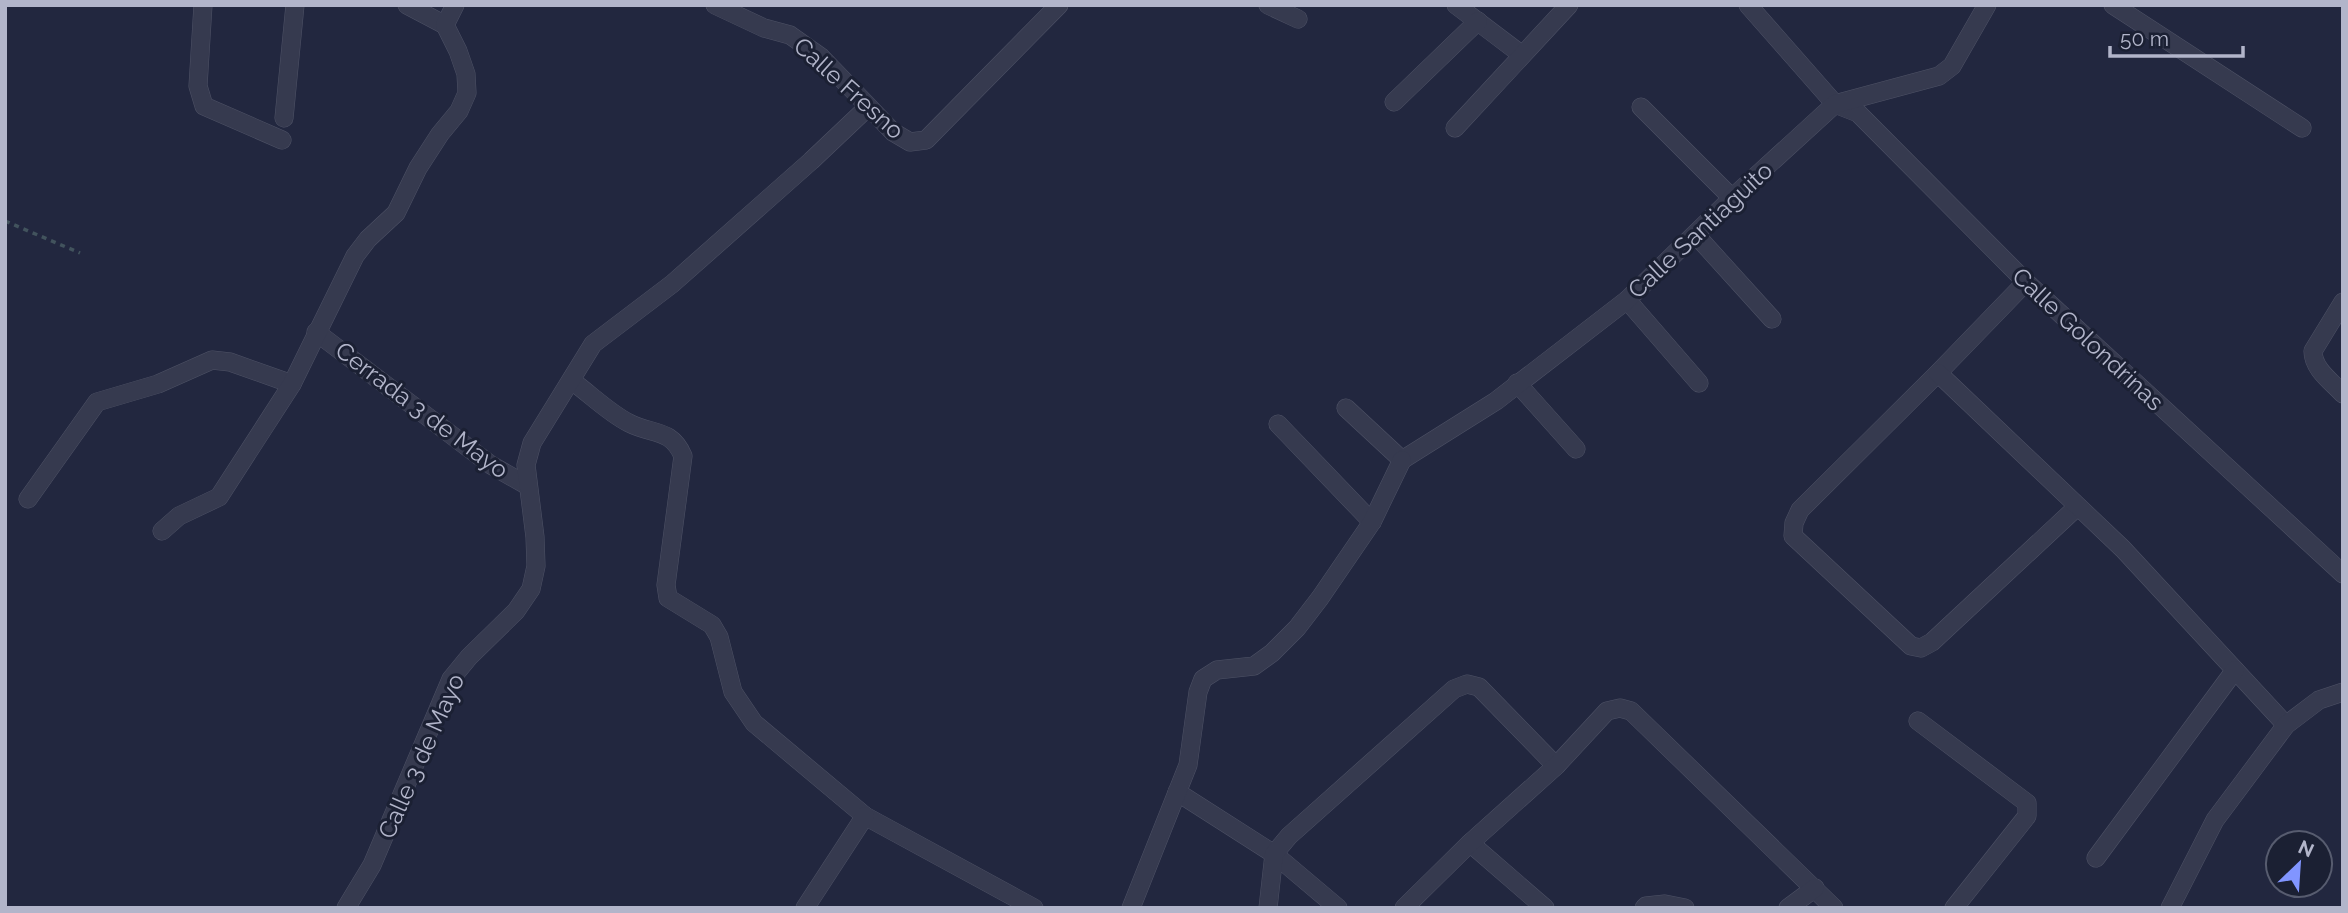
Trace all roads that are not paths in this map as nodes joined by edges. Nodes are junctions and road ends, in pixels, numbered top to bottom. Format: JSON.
{"nodes":[{"id":1,"x":203,"y":5,"type":"edge"},
{"id":2,"x":295,"y":5,"type":"edge"},
{"id":3,"x":407,"y":5,"type":"edge"},
{"id":4,"x":455,"y":5,"type":"edge"},
{"id":5,"x":715,"y":5,"type":"edge"},
{"id":6,"x":1059,"y":5,"type":"edge"},
{"id":7,"x":1268,"y":5,"type":"edge"},
{"id":8,"x":1456,"y":5,"type":"edge"},
{"id":9,"x":1569,"y":5,"type":"edge"},
{"id":10,"x":1748,"y":5,"type":"edge"},
{"id":11,"x":1987,"y":5,"type":"edge"},
{"id":12,"x":2113,"y":5,"type":"edge"},
{"id":13,"x":1298,"y":19,"type":"dead end"},
{"id":14,"x":1478,"y":21,"type":"junction"},
{"id":15,"x":445,"y":26,"type":"junction"},
{"id":16,"x":1522,"y":55,"type":"junction"},
{"id":17,"x":1394,"y":102,"type":"dead end"},
{"id":18,"x":1835,"y":104,"type":"junction"},
{"id":19,"x":1641,"y":107,"type":"dead end"},
{"id":20,"x":867,"y":108,"type":"junction"},
{"id":21,"x":284,"y":118,"type":"dead end"},
{"id":22,"x":1455,"y":128,"type":"dead end"},
{"id":23,"x":2302,"y":128,"type":"dead end"},
{"id":24,"x":282,"y":140,"type":"dead end"},
{"id":25,"x":1732,"y":198,"type":"junction"},
{"id":26,"x":1695,"y":234,"type":"junction"},
{"id":27,"x":2026,"y":282,"type":"junction"},
{"id":28,"x":1627,"y":300,"type":"junction"},
{"id":29,"x":2343,"y":302,"type":"edge"},
{"id":30,"x":1772,"y":318,"type":"dead end"},
{"id":31,"x":316,"y":332,"type":"junction"},
{"id":32,"x":1938,"y":373,"type":"junction"},
{"id":33,"x":572,"y":381,"type":"junction"},
{"id":34,"x":1517,"y":383,"type":"junction"},
{"id":35,"x":1699,"y":383,"type":"dead end"},
{"id":36,"x":292,"y":384,"type":"junction"},
{"id":37,"x":2343,"y":394,"type":"edge"},
{"id":38,"x":1346,"y":408,"type":"dead end"},
{"id":39,"x":1278,"y":424,"type":"dead end"},
{"id":40,"x":1576,"y":449,"type":"dead end"},
{"id":41,"x":1402,"y":460,"type":"junction"},
{"id":42,"x":528,"y":486,"type":"junction"},
{"id":43,"x":28,"y":499,"type":"dead end"},
{"id":44,"x":2077,"y":507,"type":"junction"},
{"id":45,"x":1373,"y":522,"type":"junction"},
{"id":46,"x":162,"y":531,"type":"dead end"},
{"id":47,"x":2343,"y":574,"type":"edge"},
{"id":48,"x":2235,"y":670,"type":"junction"},
{"id":49,"x":2343,"y":692,"type":"edge"},
{"id":50,"x":1918,"y":721,"type":"dead end"},
{"id":51,"x":2286,"y":725,"type":"junction"},
{"id":52,"x":1556,"y":766,"type":"junction"},
{"id":53,"x":1177,"y":792,"type":"junction"},
{"id":54,"x":865,"y":816,"type":"junction"},
{"id":55,"x":1470,"y":843,"type":"junction"},
{"id":56,"x":1274,"y":854,"type":"junction"},
{"id":57,"x":2096,"y":858,"type":"dead end"},
{"id":58,"x":1815,"y":888,"type":"junction"},
{"id":59,"x":346,"y":908,"type":"edge"},
{"id":60,"x":805,"y":908,"type":"edge"},
{"id":61,"x":1034,"y":908,"type":"edge"},
{"id":62,"x":1131,"y":908,"type":"edge"},
{"id":63,"x":1268,"y":908,"type":"edge"},
{"id":64,"x":1338,"y":908,"type":"edge"},
{"id":65,"x":1405,"y":908,"type":"edge"},
{"id":66,"x":1545,"y":908,"type":"edge"},
{"id":67,"x":1644,"y":908,"type":"edge"},
{"id":68,"x":1685,"y":908,"type":"edge"},
{"id":69,"x":1788,"y":908,"type":"edge"},
{"id":70,"x":1834,"y":908,"type":"edge"},
{"id":71,"x":1954,"y":908,"type":"edge"},
{"id":72,"x":2170,"y":908,"type":"edge"}],
"edges":[{"from":1,"to":24,"type":"street"},
{"from":2,"to":21,"type":"street"},
{"from":3,"to":15,"type":"street"},
{"from":4,"to":15,"type":"street"},
{"from":5,"to":20,"type":"street","name":"Calle Fresno"},
{"from":6,"to":20,"type":"street","name":"Calle Fresno"},
{"from":7,"to":13,"type":"street"},
{"from":8,"to":14,"type":"street"},
{"from":9,"to":16,"type":"street"},
{"from":10,"to":18,"type":"street"},
{"from":11,"to":18,"type":"street","name":"Calle Santiaguito"},
{"from":12,"to":23,"type":"street"},
{"from":14,"to":16,"type":"street"},
{"from":14,"to":17,"type":"street"},
{"from":15,"to":31,"type":"street"},
{"from":16,"to":22,"type":"street"},
{"from":18,"to":25,"type":"street","name":"Calle Santiaguito"},
{"from":18,"to":27,"type":"street","name":"Calle Golondrinas"},
{"from":19,"to":25,"type":"street"},
{"from":20,"to":33,"type":"street","name":"Calle 3 de Mayo"},
{"from":25,"to":26,"type":"street","name":"Calle Santiaguito"},
{"from":26,"to":28,"type":"street","name":"Calle Santiaguito"},
{"from":26,"to":30,"type":"street"},
{"from":27,"to":32,"type":"street"},
{"from":27,"to":47,"type":"street","name":"Calle Golondrinas"},
{"from":28,"to":34,"type":"street","name":"Calle Santiaguito"},
{"from":28,"to":35,"type":"street"},
{"from":29,"to":37,"type":"street"},
{"from":31,"to":36,"type":"street"},
{"from":31,"to":42,"type":"street","name":"Cerrada 3 de Mayo"},
{"from":32,"to":44,"type":"street"},
{"from":32,"to":44,"type":"street"},
{"from":33,"to":42,"type":"street","name":"Calle 3 de Mayo"},
{"from":33,"to":54,"type":"street"},
{"from":34,"to":40,"type":"street"},
{"from":34,"to":41,"type":"street","name":"Calle Santiaguito"},
{"from":36,"to":43,"type":"street"},
{"from":36,"to":46,"type":"street"},
{"from":38,"to":41,"type":"street"},
{"from":39,"to":45,"type":"street"},
{"from":41,"to":45,"type":"street"},
{"from":42,"to":59,"type":"street","name":"Calle 3 de Mayo"},
{"from":44,"to":48,"type":"street"},
{"from":45,"to":53,"type":"street"},
{"from":48,"to":51,"type":"street"},
{"from":48,"to":57,"type":"street"},
{"from":49,"to":51,"type":"street"},
{"from":50,"to":71,"type":"street"},
{"from":51,"to":72,"type":"street"},
{"from":52,"to":55,"type":"street"},
{"from":52,"to":56,"type":"street"},
{"from":52,"to":58,"type":"street"},
{"from":53,"to":56,"type":"street"},
{"from":53,"to":62,"type":"street"},
{"from":54,"to":60,"type":"street"},
{"from":54,"to":61,"type":"street"},
{"from":55,"to":65,"type":"street"},
{"from":55,"to":66,"type":"street"},
{"from":56,"to":63,"type":"street"},
{"from":56,"to":64,"type":"street"},
{"from":58,"to":69,"type":"street"},
{"from":58,"to":70,"type":"street"},
{"from":67,"to":68,"type":"street"}]}
